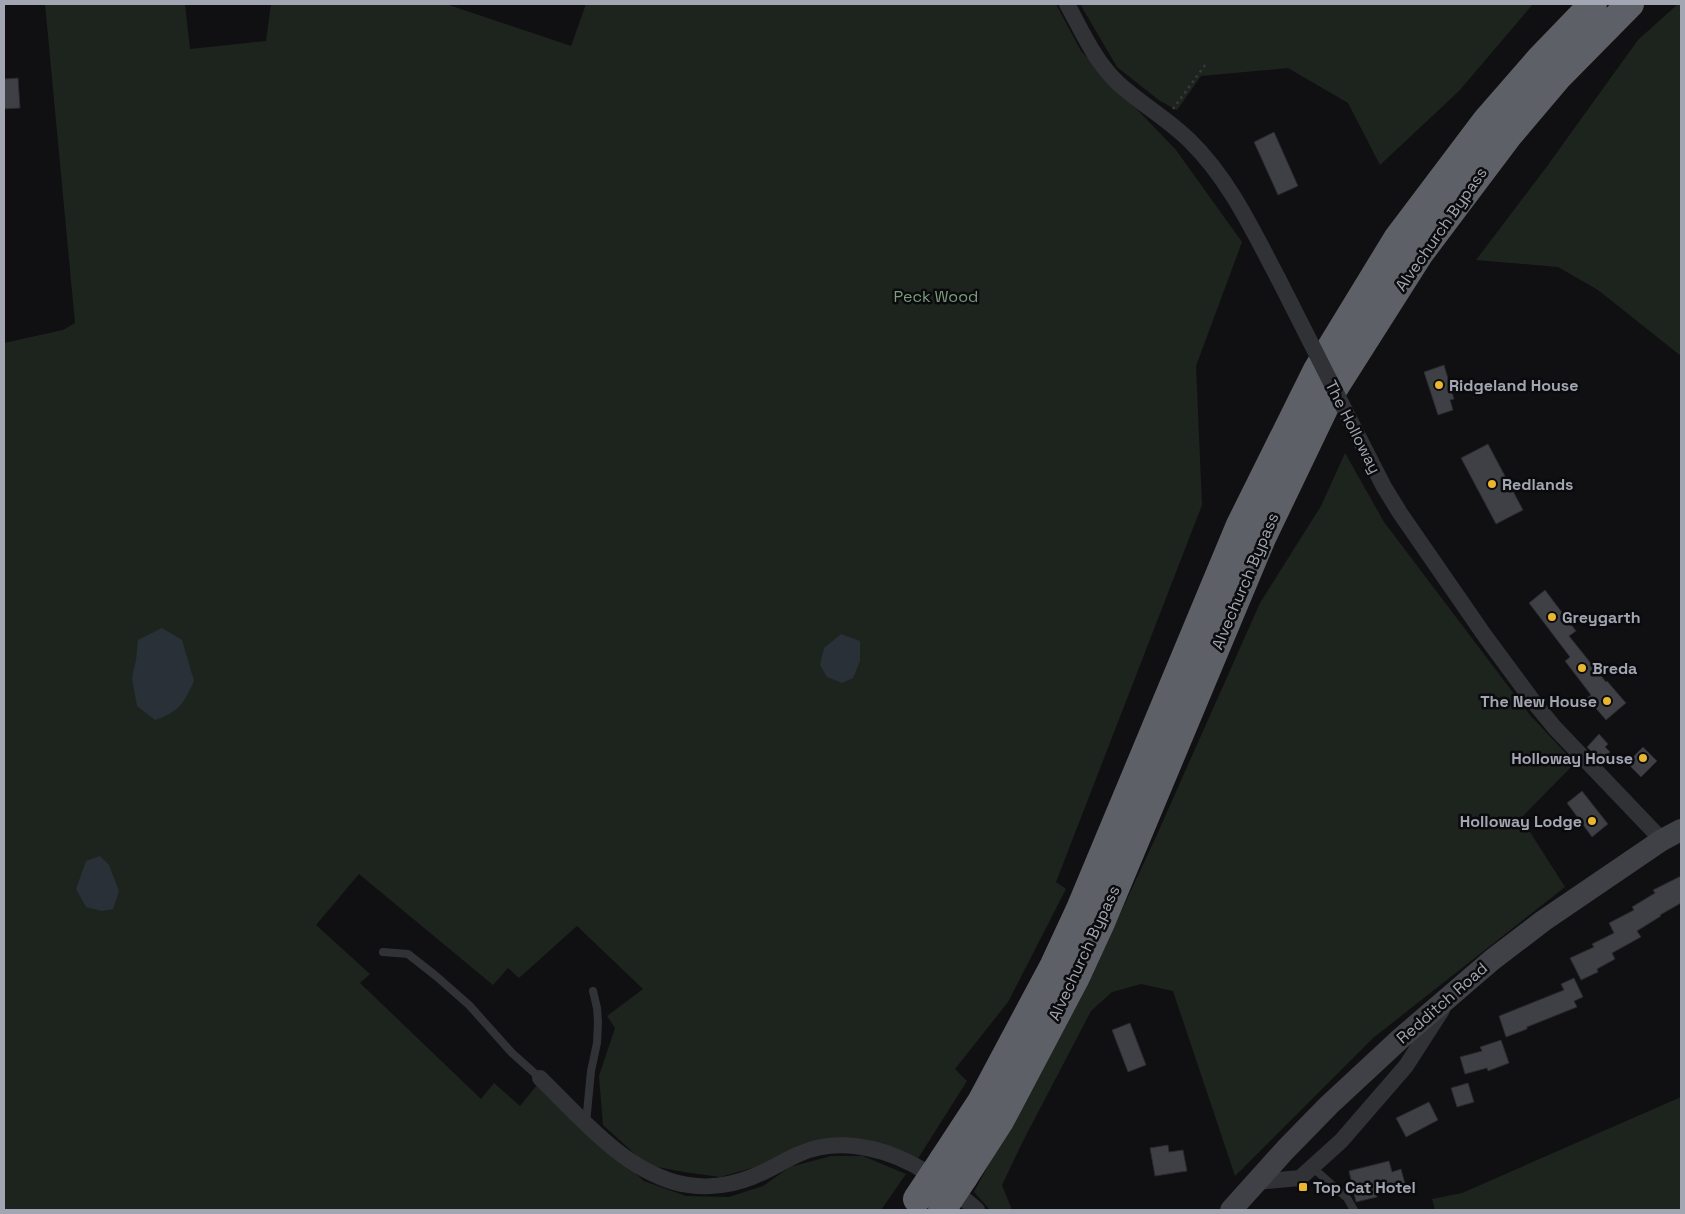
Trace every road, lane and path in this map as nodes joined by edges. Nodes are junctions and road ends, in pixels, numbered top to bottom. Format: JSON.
{"nodes":[{"id":1,"x":1067,"y":4,"type":"edge"},
{"id":2,"x":1593,"y":4,"type":"edge"},
{"id":3,"x":1630,"y":4,"type":"edge"},
{"id":4,"x":1205,"y":65,"type":"dead end"},
{"id":5,"x":1162,"y":118,"type":"junction"},
{"id":6,"x":1672,"y":835,"type":"edge"},
{"id":7,"x":383,"y":952,"type":"dead end"},
{"id":8,"x":593,"y":991,"type":"dead end"},
{"id":9,"x":1449,"y":997,"type":"junction"},
{"id":10,"x":540,"y":1078,"type":"joint"},
{"id":11,"x":586,"y":1122,"type":"junction"},
{"id":12,"x":1312,"y":1167,"type":"junction"},
{"id":13,"x":1256,"y":1182,"type":"junction"},
{"id":14,"x":913,"y":1204,"type":"edge"},
{"id":15,"x":942,"y":1210,"type":"edge"},
{"id":16,"x":977,"y":1210,"type":"edge"},
{"id":17,"x":1231,"y":1210,"type":"edge"},
{"id":18,"x":1354,"y":1210,"type":"edge"}],
"edges":[{"from":1,"to":5,"type":"street","name":"The Holloway"},
{"from":2,"to":14,"type":"highway","name":"Alvechurch Bypass","bridge":true},
{"from":3,"to":15,"type":"highway","name":"Alvechurch Bypass","bridge":true},
{"from":4,"to":5,"type":"path"},
{"from":5,"to":6,"type":"street","name":"The Holloway","bridge":true},
{"from":6,"to":9,"type":"main road","name":"Redditch Road"},
{"from":7,"to":10,"type":"lane"},
{"from":8,"to":11,"type":"lane"},
{"from":9,"to":12,"type":"street"},
{"from":9,"to":13,"type":"main road","name":"Redditch Road"},
{"from":10,"to":11,"type":"street"},
{"from":11,"to":16,"type":"street"},
{"from":12,"to":13,"type":"street"},
{"from":12,"to":18,"type":"lane"},
{"from":13,"to":17,"type":"main road","name":"Redditch Road"}]}
